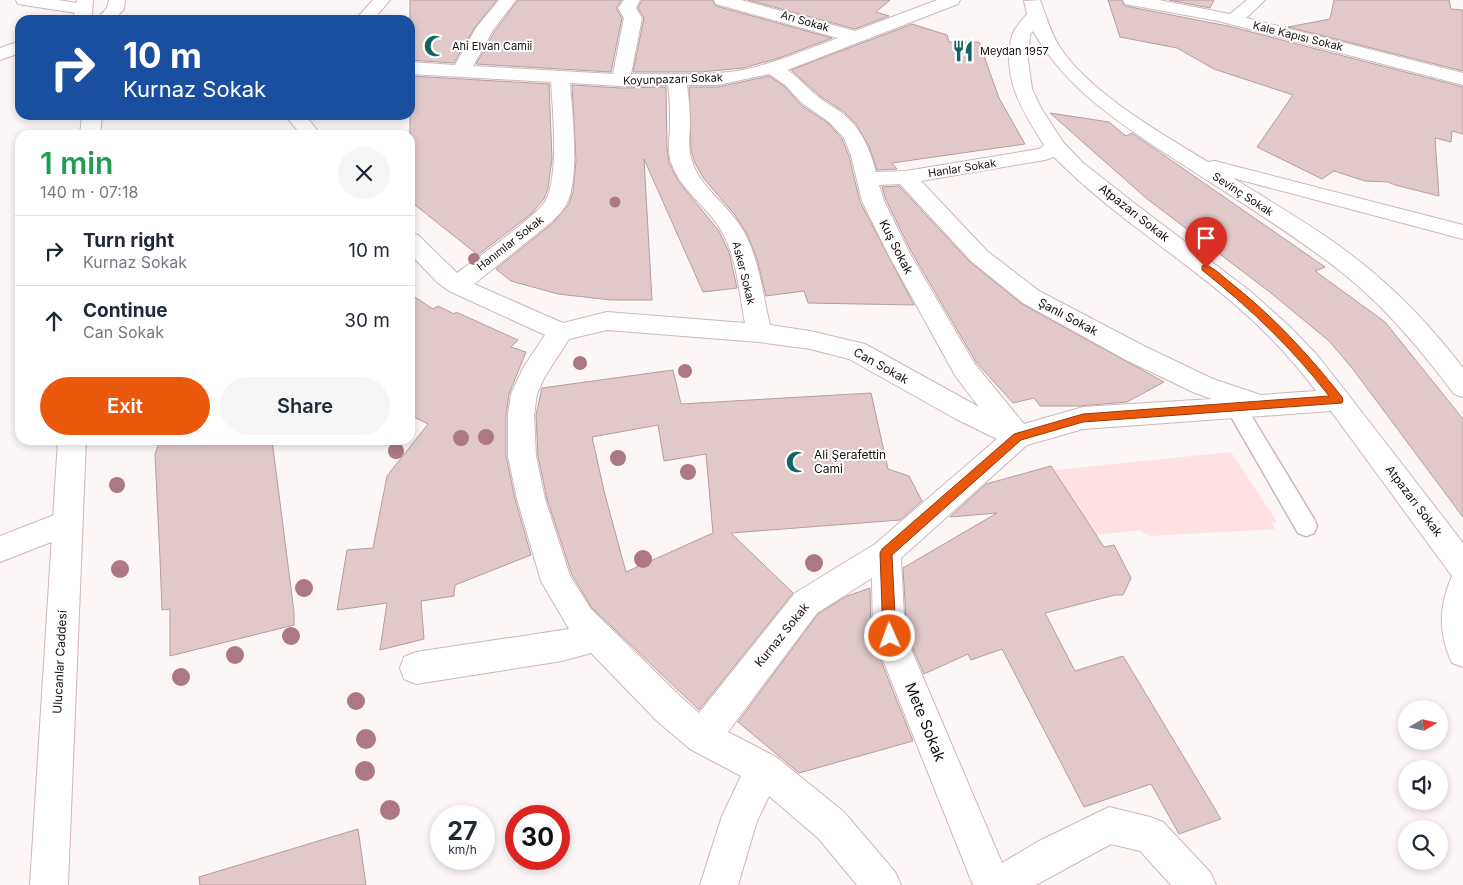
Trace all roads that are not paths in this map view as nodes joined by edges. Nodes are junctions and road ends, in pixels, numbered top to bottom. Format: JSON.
{"nodes":[{"id":1,"x":24,"y":0,"type":"edge"},
{"id":2,"x":117,"y":0,"type":"edge"},
{"id":3,"x":382,"y":0,"type":"edge"},
{"id":4,"x":508,"y":0,"type":"edge"},
{"id":5,"x":632,"y":0,"type":"edge"},
{"id":6,"x":639,"y":0,"type":"edge"},
{"id":7,"x":723,"y":0,"type":"edge"},
{"id":8,"x":952,"y":0,"type":"edge"},
{"id":9,"x":1131,"y":0,"type":"edge"},
{"id":10,"x":1257,"y":0,"type":"edge"},
{"id":11,"x":1033,"y":8,"type":"edge"},
{"id":12,"x":82,"y":13,"type":"edge"},
{"id":13,"x":110,"y":15,"type":"edge"},
{"id":14,"x":368,"y":15,"type":"edge"},
{"id":15,"x":1232,"y":20,"type":"junction"},
{"id":16,"x":856,"y":38,"type":"junction"},
{"id":17,"x":15,"y":48,"type":"edge"},
{"id":18,"x":0,"y":55,"type":"edge"},
{"id":19,"x":415,"y":68,"type":"edge"},
{"id":20,"x":772,"y":68,"type":"junction"},
{"id":21,"x":460,"y":72,"type":"junction"},
{"id":22,"x":560,"y":78,"type":"junction"},
{"id":23,"x":1463,"y":79,"type":"edge"},
{"id":24,"x":621,"y":80,"type":"junction"},
{"id":25,"x":677,"y":80,"type":"junction"},
{"id":26,"x":299,"y":120,"type":"edge"},
{"id":27,"x":307,"y":130,"type":"edge"},
{"id":28,"x":1055,"y":146,"type":"junction"},
{"id":29,"x":1190,"y":160,"type":"junction"},
{"id":30,"x":906,"y":177,"type":"junction"},
{"id":31,"x":866,"y":179,"type":"junction"},
{"id":32,"x":1463,"y":232,"type":"edge"},
{"id":33,"x":415,"y":245,"type":"edge"},
{"id":34,"x":457,"y":284,"type":"junction"},
{"id":35,"x":560,"y":332,"type":"junction"},
{"id":36,"x":759,"y":333,"type":"junction"},
{"id":37,"x":1463,"y":387,"type":"edge"},
{"id":38,"x":1338,"y":400,"type":"junction"},
{"id":39,"x":1265,"y":406,"type":"junction"},
{"id":40,"x":1236,"y":408,"type":"junction"},
{"id":41,"x":1018,"y":437,"type":"junction"},
{"id":42,"x":72,"y":445,"type":"edge"},
{"id":43,"x":67,"y":523,"type":"junction"},
{"id":44,"x":1306,"y":526,"type":"dead end"},
{"id":45,"x":0,"y":549,"type":"edge"},
{"id":46,"x":886,"y":553,"type":"junction"},
{"id":47,"x":1463,"y":567,"type":"edge"},
{"id":48,"x":1463,"y":586,"type":"edge"},
{"id":49,"x":597,"y":636,"type":"junction"},
{"id":50,"x":1463,"y":652,"type":"edge"},
{"id":51,"x":416,"y":668,"type":"dead end"},
{"id":52,"x":702,"y":738,"type":"junction"},
{"id":53,"x":764,"y":769,"type":"junction"},
{"id":54,"x":49,"y":885,"type":"edge"},
{"id":55,"x":719,"y":885,"type":"edge"},
{"id":56,"x":882,"y":885,"type":"edge"},
{"id":57,"x":992,"y":885,"type":"edge"},
{"id":58,"x":1000,"y":885,"type":"edge"},
{"id":59,"x":1196,"y":885,"type":"edge"}],
"edges":[{"from":1,"to":12,"type":"street"},
{"from":2,"to":13,"type":"street"},
{"from":3,"to":14,"type":"street"},
{"from":4,"to":21,"type":"street"},
{"from":5,"to":24,"type":"street"},
{"from":6,"to":24,"type":"street"},
{"from":7,"to":16,"type":"street"},
{"from":8,"to":16,"type":"street","name":"Koyunpazarı Sokak"},
{"from":9,"to":15,"type":"street","name":"Kale Kapısı Sokak"},
{"from":10,"to":15,"type":"street"},
{"from":11,"to":28,"type":"street","name":"Atpazarı Sokak"},
{"from":11,"to":29,"type":"street","name":"Sevinç Sokak"},
{"from":15,"to":23,"type":"street","name":"Kale Kapısı Sokak"},
{"from":16,"to":20,"type":"street","name":"Koyunpazarı Sokak"},
{"from":17,"to":18,"type":"street"},
{"from":19,"to":21,"type":"street","name":"Koyunpazarı Sokak"},
{"from":20,"to":25,"type":"street","name":"Koyunpazarı Sokak"},
{"from":20,"to":31,"type":"street","name":"Kuş Sokak"},
{"from":21,"to":22,"type":"street","name":"Koyunpazarı Sokak"},
{"from":22,"to":24,"type":"street","name":"Koyunpazarı Sokak"},
{"from":22,"to":34,"type":"street","name":"Hanımlar Sokak"},
{"from":24,"to":25,"type":"street","name":"Koyunpazarı Sokak"},
{"from":25,"to":36,"type":"street","name":"Asker Sokak"},
{"from":26,"to":27,"type":"street"},
{"from":28,"to":30,"type":"street","name":"Hanlar Sokak"},
{"from":28,"to":38,"type":"street","name":"Atpazarı Sokak"},
{"from":29,"to":32,"type":"street"},
{"from":29,"to":37,"type":"street","name":"Sevinç Sokak"},
{"from":30,"to":31,"type":"street","name":"Hanlar Sokak"},
{"from":30,"to":39,"type":"street","name":"Şanlı Sokak"},
{"from":31,"to":41,"type":"street","name":"Kuş Sokak"},
{"from":33,"to":34,"type":"street"},
{"from":34,"to":35,"type":"street"},
{"from":35,"to":36,"type":"street","name":"Can Sokak"},
{"from":35,"to":49,"type":"street"},
{"from":36,"to":41,"type":"street","name":"Can Sokak"},
{"from":38,"to":39,"type":"street"},
{"from":38,"to":47,"type":"street","name":"Atpazarı Sokak"},
{"from":39,"to":40,"type":"street"},
{"from":40,"to":41,"type":"street"},
{"from":40,"to":44,"type":"lane"},
{"from":41,"to":46,"type":"street","name":"Kurnaz Sokak"},
{"from":42,"to":43,"type":"street","name":"Ulucanlar Caddesi"},
{"from":43,"to":45,"type":"street"},
{"from":43,"to":54,"type":"street","name":"Ulucanlar Caddesi"},
{"from":46,"to":52,"type":"street","name":"Kurnaz Sokak"},
{"from":46,"to":57,"type":"street","name":"Mete Sokak"},
{"from":48,"to":50,"type":"street"},
{"from":49,"to":51,"type":"street"},
{"from":49,"to":52,"type":"street"},
{"from":52,"to":53,"type":"street"},
{"from":53,"to":55,"type":"street"},
{"from":53,"to":56,"type":"street"},
{"from":58,"to":59,"type":"street"}]}
